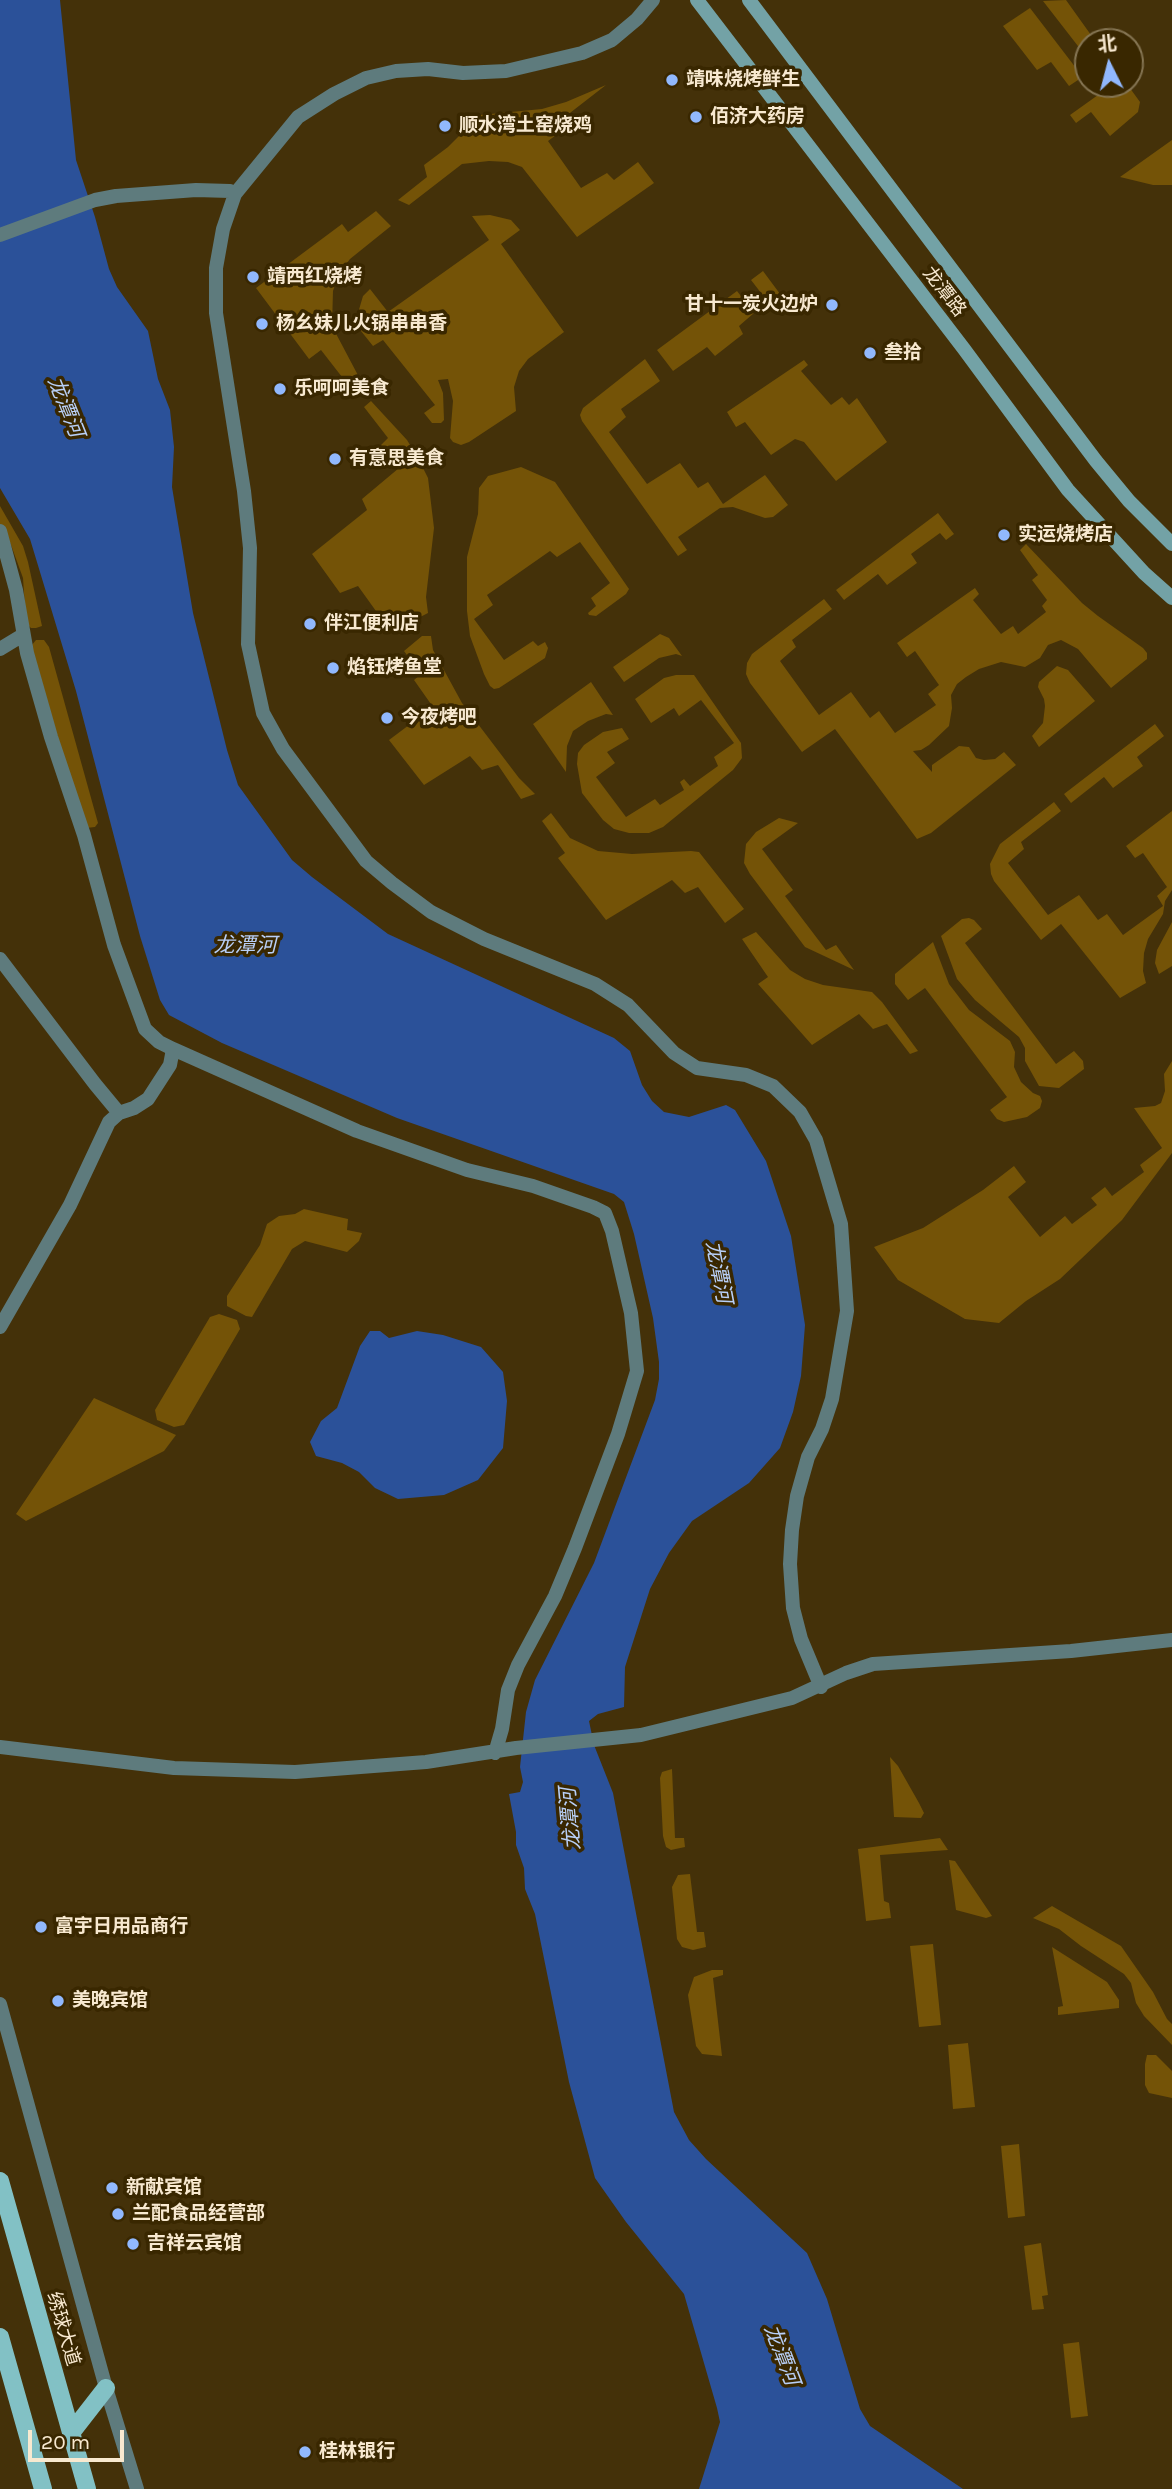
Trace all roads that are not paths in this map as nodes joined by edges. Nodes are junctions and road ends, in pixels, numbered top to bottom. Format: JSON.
{"nodes":[{"id":1,"x":653,"y":0,"type":"edge"},
{"id":2,"x":697,"y":0,"type":"edge"},
{"id":3,"x":749,"y":0,"type":"edge"},
{"id":4,"x":235,"y":194,"type":"junction"},
{"id":5,"x":0,"y":235,"type":"edge"},
{"id":6,"x":0,"y":531,"type":"edge"},
{"id":7,"x":1172,"y":544,"type":"edge"},
{"id":8,"x":1172,"y":598,"type":"edge"},
{"id":9,"x":23,"y":635,"type":"junction"},
{"id":10,"x":0,"y":649,"type":"edge"},
{"id":11,"x":0,"y":959,"type":"edge"},
{"id":12,"x":173,"y":1049,"type":"junction"},
{"id":13,"x":119,"y":1113,"type":"junction"},
{"id":14,"x":0,"y":1328,"type":"edge"},
{"id":15,"x":1172,"y":1640,"type":"edge"},
{"id":16,"x":821,"y":1686,"type":"junction"},
{"id":17,"x":0,"y":1747,"type":"edge"},
{"id":18,"x":495,"y":1753,"type":"junction"},
{"id":19,"x":0,"y":2004,"type":"edge"},
{"id":20,"x":0,"y":2181,"type":"edge"},
{"id":21,"x":0,"y":2337,"type":"edge"},
{"id":22,"x":106,"y":2389,"type":"junction"},
{"id":23,"x":71,"y":2433,"type":"junction"},
{"id":24,"x":43,"y":2489,"type":"edge"},
{"id":25,"x":87,"y":2489,"type":"edge"},
{"id":26,"x":137,"y":2489,"type":"edge"}],
"edges":[{"from":1,"to":4,"type":"street"},
{"from":2,"to":8,"type":"main road","name":"龙潭路"},
{"from":3,"to":7,"type":"main road","name":"龙潭路"},
{"from":4,"to":5,"type":"street"},
{"from":4,"to":16,"type":"street"},
{"from":6,"to":9,"type":"street"},
{"from":9,"to":10,"type":"street"},
{"from":9,"to":12,"type":"street"},
{"from":11,"to":13,"type":"street"},
{"from":12,"to":13,"type":"street"},
{"from":12,"to":18,"type":"street"},
{"from":13,"to":14,"type":"street"},
{"from":15,"to":16,"type":"street"},
{"from":16,"to":18,"type":"street"},
{"from":17,"to":18,"type":"street"},
{"from":19,"to":22,"type":"street"},
{"from":20,"to":23,"type":"main road","name":"绣球大道"},
{"from":21,"to":24,"type":"main road"},
{"from":22,"to":23,"type":"main road"},
{"from":22,"to":26,"type":"street"},
{"from":23,"to":25,"type":"main road","name":"绣球大道"}]}
